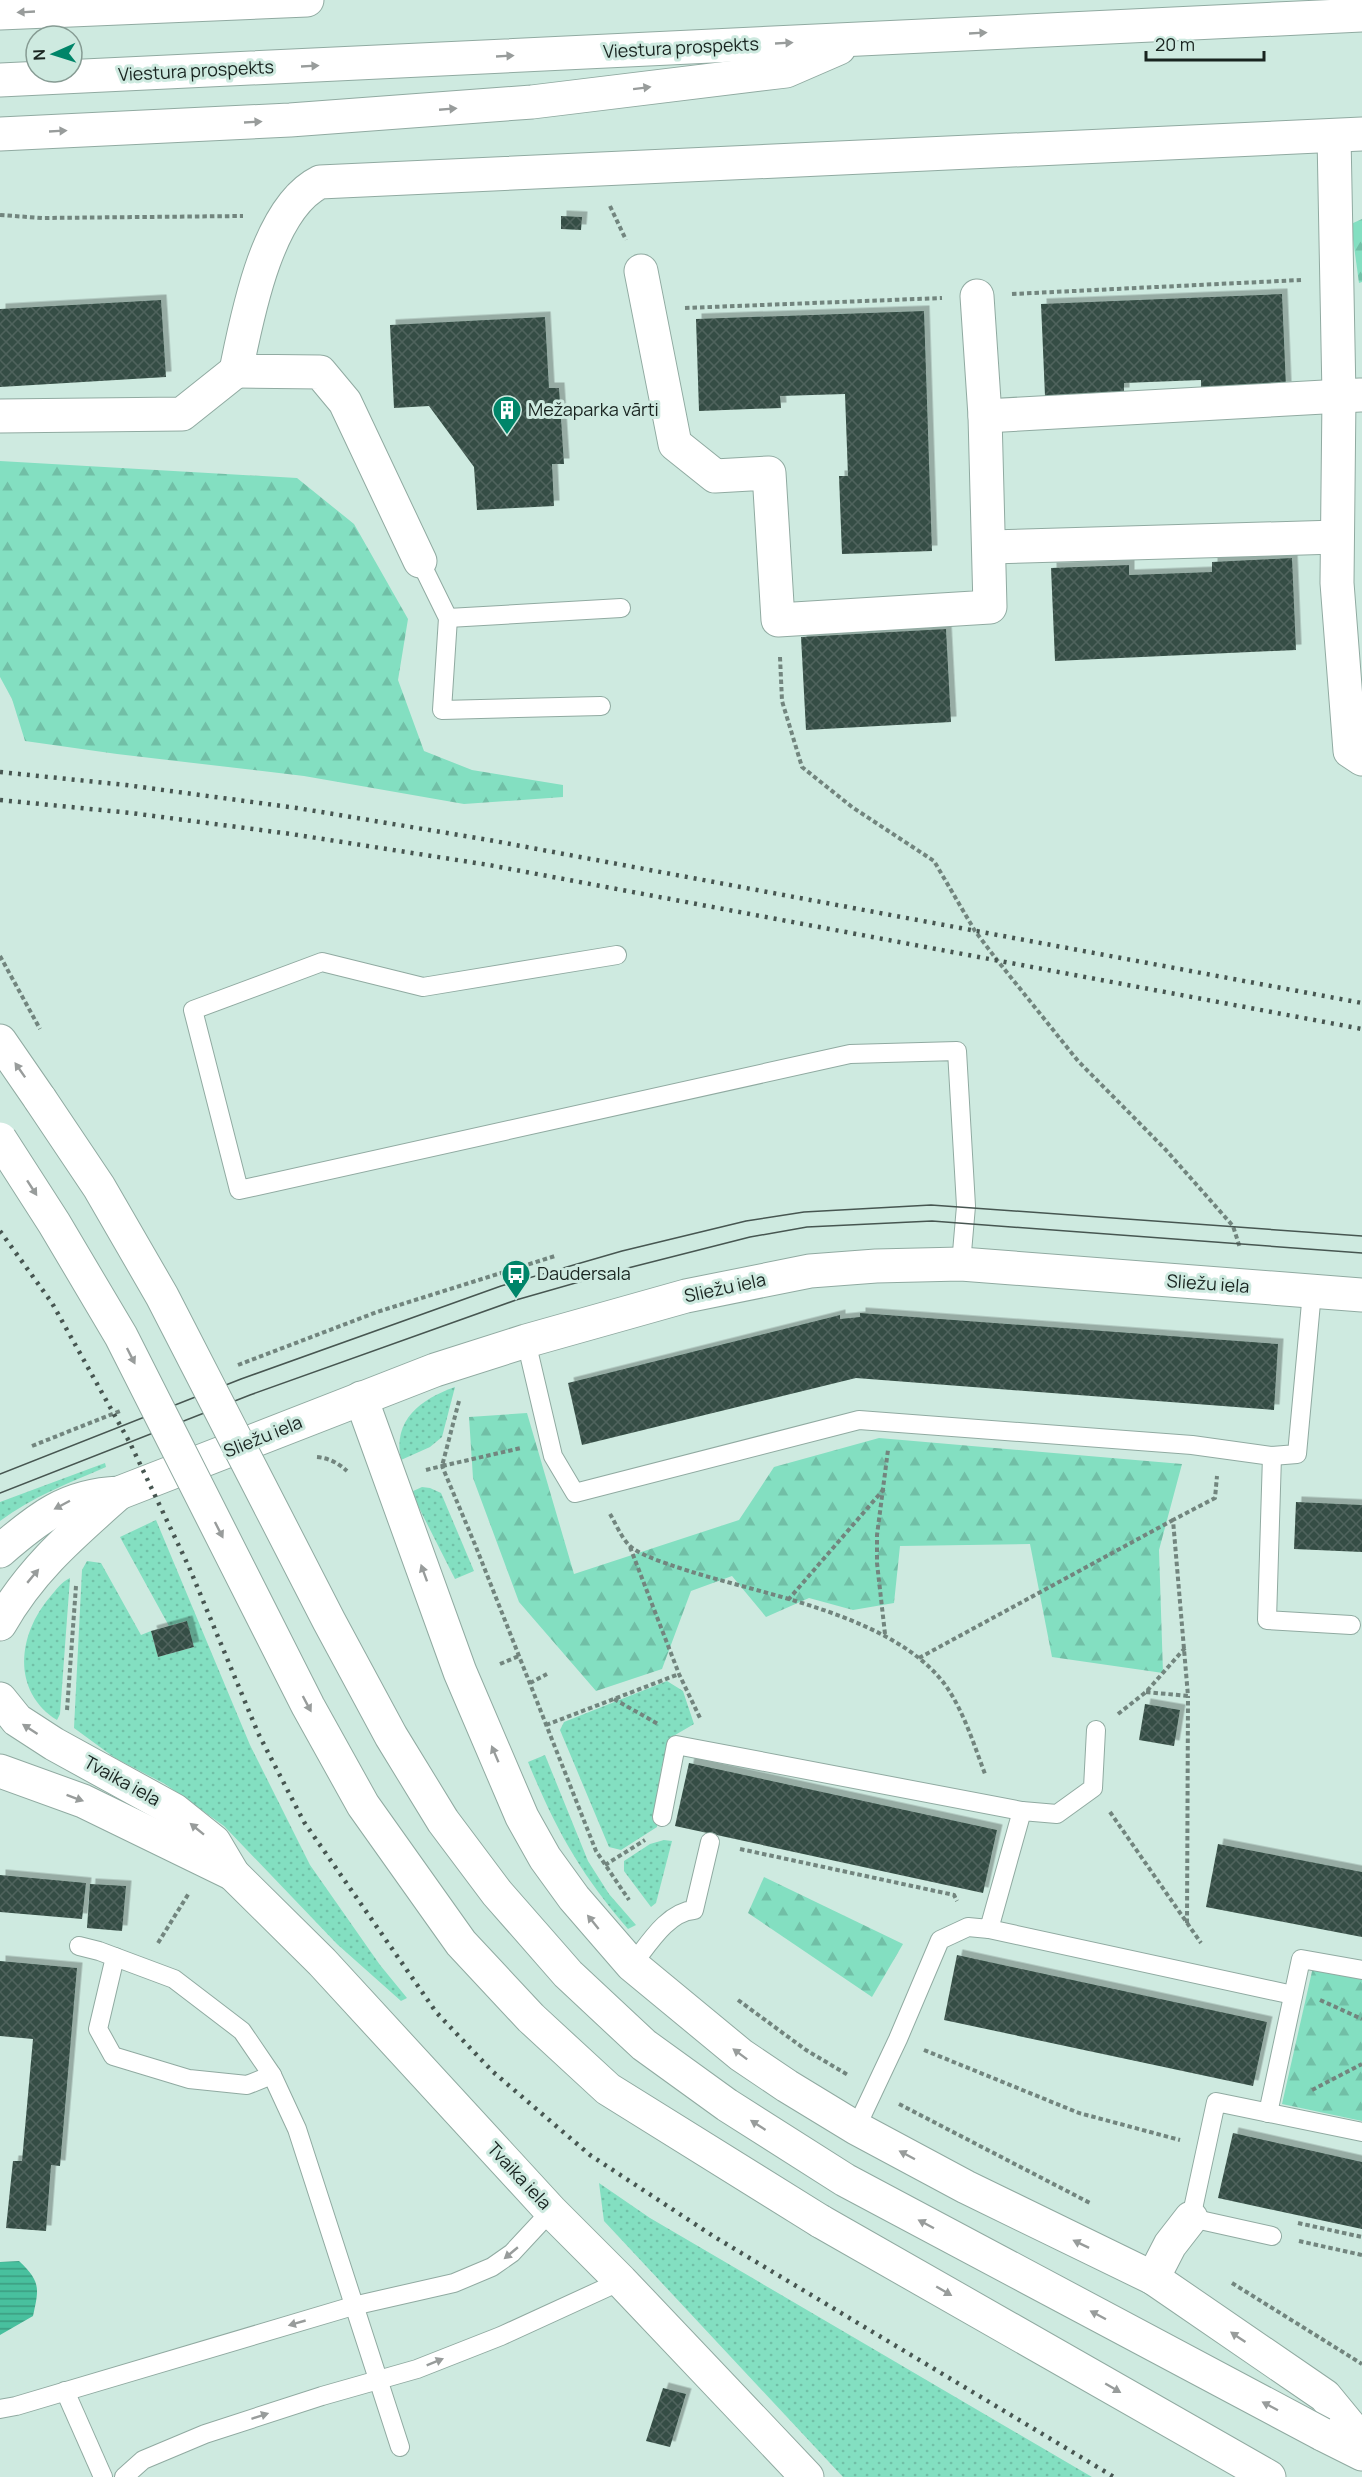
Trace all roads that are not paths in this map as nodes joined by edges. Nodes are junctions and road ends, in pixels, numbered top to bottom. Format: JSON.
{"nodes":[{"id":1,"x":307,"y":0,"type":"edge"},
{"id":2,"x":133,"y":4,"type":"edge"},
{"id":3,"x":0,"y":13,"type":"edge"},
{"id":4,"x":1362,"y":15,"type":"edge"},
{"id":5,"x":862,"y":38,"type":"junction"},
{"id":6,"x":0,"y":80,"type":"edge"},
{"id":7,"x":0,"y":134,"type":"edge"},
{"id":8,"x":1348,"y":135,"type":"edge"},
{"id":9,"x":640,"y":271,"type":"dead end"},
{"id":10,"x":977,"y":296,"type":"road end"},
{"id":11,"x":236,"y":371,"type":"junction"},
{"id":12,"x":1351,"y":396,"type":"edge"},
{"id":13,"x":0,"y":416,"type":"edge"},
{"id":14,"x":985,"y":416,"type":"junction"},
{"id":15,"x":1337,"y":537,"type":"junction"},
{"id":16,"x":990,"y":547,"type":"junction"},
{"id":17,"x":420,"y":561,"type":"joint"},
{"id":18,"x":1350,"y":582,"type":"edge"},
{"id":19,"x":621,"y":608,"type":"dead end"},
{"id":20,"x":448,"y":618,"type":"junction"},
{"id":21,"x":602,"y":706,"type":"dead end"},
{"id":22,"x":1362,"y":759,"type":"edge"},
{"id":23,"x":617,"y":955,"type":"dead end"},
{"id":24,"x":0,"y":1041,"type":"edge"},
{"id":25,"x":0,"y":1139,"type":"edge"},
{"id":26,"x":961,"y":1264,"type":"junction"},
{"id":27,"x":1312,"y":1292,"type":"junction"},
{"id":28,"x":1362,"y":1295,"type":"edge"},
{"id":29,"x":526,"y":1341,"type":"junction"},
{"id":30,"x":360,"y":1398,"type":"junction"},
{"id":31,"x":1272,"y":1456,"type":"junction"},
{"id":32,"x":118,"y":1492,"type":"junction"},
{"id":33,"x":0,"y":1551,"type":"edge"},
{"id":34,"x":0,"y":1624,"type":"edge"},
{"id":35,"x":1351,"y":1625,"type":"dead end"},
{"id":36,"x":0,"y":1699,"type":"edge"},
{"id":37,"x":1096,"y":1730,"type":"road end"},
{"id":38,"x":0,"y":1772,"type":"edge"},
{"id":39,"x":1022,"y":1811,"type":"junction"},
{"id":40,"x":662,"y":1817,"type":"dead end"},
{"id":41,"x":710,"y":1842,"type":"road end"},
{"id":42,"x":233,"y":1874,"type":"junction"},
{"id":43,"x":989,"y":1929,"type":"junction"},
{"id":44,"x":79,"y":1947,"type":"dead end"},
{"id":45,"x":115,"y":1957,"type":"junction"},
{"id":46,"x":632,"y":1965,"type":"junction"},
{"id":47,"x":1362,"y":1970,"type":"edge"},
{"id":48,"x":1293,"y":1995,"type":"junction"},
{"id":49,"x":272,"y":2075,"type":"junction"},
{"id":50,"x":1268,"y":2113,"type":"junction"},
{"id":51,"x":856,"y":2128,"type":"junction"},
{"id":52,"x":1362,"y":2132,"type":"edge"},
{"id":53,"x":551,"y":2211,"type":"junction"},
{"id":54,"x":1191,"y":2218,"type":"junction"},
{"id":55,"x":1272,"y":2236,"type":"road end"},
{"id":56,"x":1153,"y":2278,"type":"junction"},
{"id":57,"x":621,"y":2281,"type":"junction"},
{"id":58,"x":354,"y":2306,"type":"junction"},
{"id":59,"x":380,"y":2379,"type":"junction"},
{"id":60,"x":65,"y":2391,"type":"junction"},
{"id":61,"x":0,"y":2409,"type":"edge"},
{"id":62,"x":1362,"y":2441,"type":"edge"},
{"id":63,"x":400,"y":2447,"type":"dead end"},
{"id":64,"x":1362,"y":2454,"type":"edge"},
{"id":65,"x":103,"y":2477,"type":"edge"},
{"id":66,"x":124,"y":2477,"type":"edge"},
{"id":67,"x":807,"y":2477,"type":"edge"},
{"id":68,"x":1269,"y":2477,"type":"edge"}],
"edges":[{"from":1,"to":2,"type":"street"},
{"from":2,"to":3,"type":"street","one_way":true},
{"from":5,"to":4,"type":"street","name":"Viestura prospekts","one_way":true},
{"from":6,"to":5,"type":"street","name":"Viestura prospekts","one_way":true},
{"from":7,"to":5,"type":"street","one_way":true},
{"from":8,"to":11,"type":"street"},
{"from":8,"to":12,"type":"street"},
{"from":9,"to":16,"type":"street"},
{"from":10,"to":14,"type":"street"},
{"from":11,"to":13,"type":"street"},
{"from":11,"to":17,"type":"street"},
{"from":12,"to":14,"type":"street"},
{"from":12,"to":15,"type":"street"},
{"from":14,"to":16,"type":"street"},
{"from":15,"to":16,"type":"street"},
{"from":15,"to":18,"type":"street"},
{"from":17,"to":20,"type":"lane"},
{"from":18,"to":22,"type":"street"},
{"from":19,"to":20,"type":"lane"},
{"from":20,"to":21,"type":"lane"},
{"from":23,"to":26,"type":"lane"},
{"from":64,"to":24,"type":"street","one_way":true,"bridge":true},
{"from":25,"to":68,"type":"street","one_way":true,"bridge":true},
{"from":26,"to":27,"type":"street","name":"Sliežu iela"},
{"from":26,"to":29,"type":"street","name":"Sliežu iela"},
{"from":27,"to":28,"type":"street","name":"Sliežu iela"},
{"from":27,"to":31,"type":"lane"},
{"from":29,"to":30,"type":"street","name":"Sliežu iela"},
{"from":29,"to":31,"type":"lane"},
{"from":30,"to":32,"type":"street","name":"Sliežu iela"},
{"from":46,"to":30,"type":"street","one_way":true},
{"from":31,"to":35,"type":"lane"},
{"from":32,"to":33,"type":"street","name":"Sliežu iela","one_way":true},
{"from":34,"to":32,"type":"street","name":"Sliežu iela","one_way":true},
{"from":42,"to":36,"type":"street","name":"Tvaika iela","one_way":true},
{"from":37,"to":39,"type":"lane"},
{"from":38,"to":42,"type":"street","name":"Tvaika iela","one_way":true},
{"from":39,"to":40,"type":"lane"},
{"from":39,"to":43,"type":"lane"},
{"from":41,"to":46,"type":"lane"},
{"from":42,"to":53,"type":"street","name":"Tvaika iela"},
{"from":43,"to":48,"type":"lane"},
{"from":43,"to":51,"type":"lane"},
{"from":44,"to":45,"type":"lane"},
{"from":45,"to":49,"type":"lane"},
{"from":45,"to":49,"type":"lane"},
{"from":51,"to":46,"type":"street","one_way":true},
{"from":47,"to":48,"type":"lane"},
{"from":48,"to":50,"type":"lane"},
{"from":49,"to":58,"type":"lane"},
{"from":50,"to":52,"type":"lane"},
{"from":50,"to":54,"type":"lane"},
{"from":56,"to":51,"type":"street","one_way":true},
{"from":53,"to":57,"type":"street","name":"Tvaika iela"},
{"from":53,"to":58,"type":"lane","one_way":true},
{"from":54,"to":55,"type":"lane"},
{"from":54,"to":56,"type":"street"},
{"from":62,"to":56,"type":"street","one_way":true},
{"from":59,"to":57,"type":"lane","one_way":true},
{"from":57,"to":67,"type":"street","name":"Tvaika iela"},
{"from":58,"to":59,"type":"lane"},
{"from":58,"to":60,"type":"lane","one_way":true},
{"from":59,"to":63,"type":"lane"},
{"from":66,"to":59,"type":"lane","one_way":true},
{"from":60,"to":61,"type":"lane"},
{"from":60,"to":65,"type":"lane"}]}
